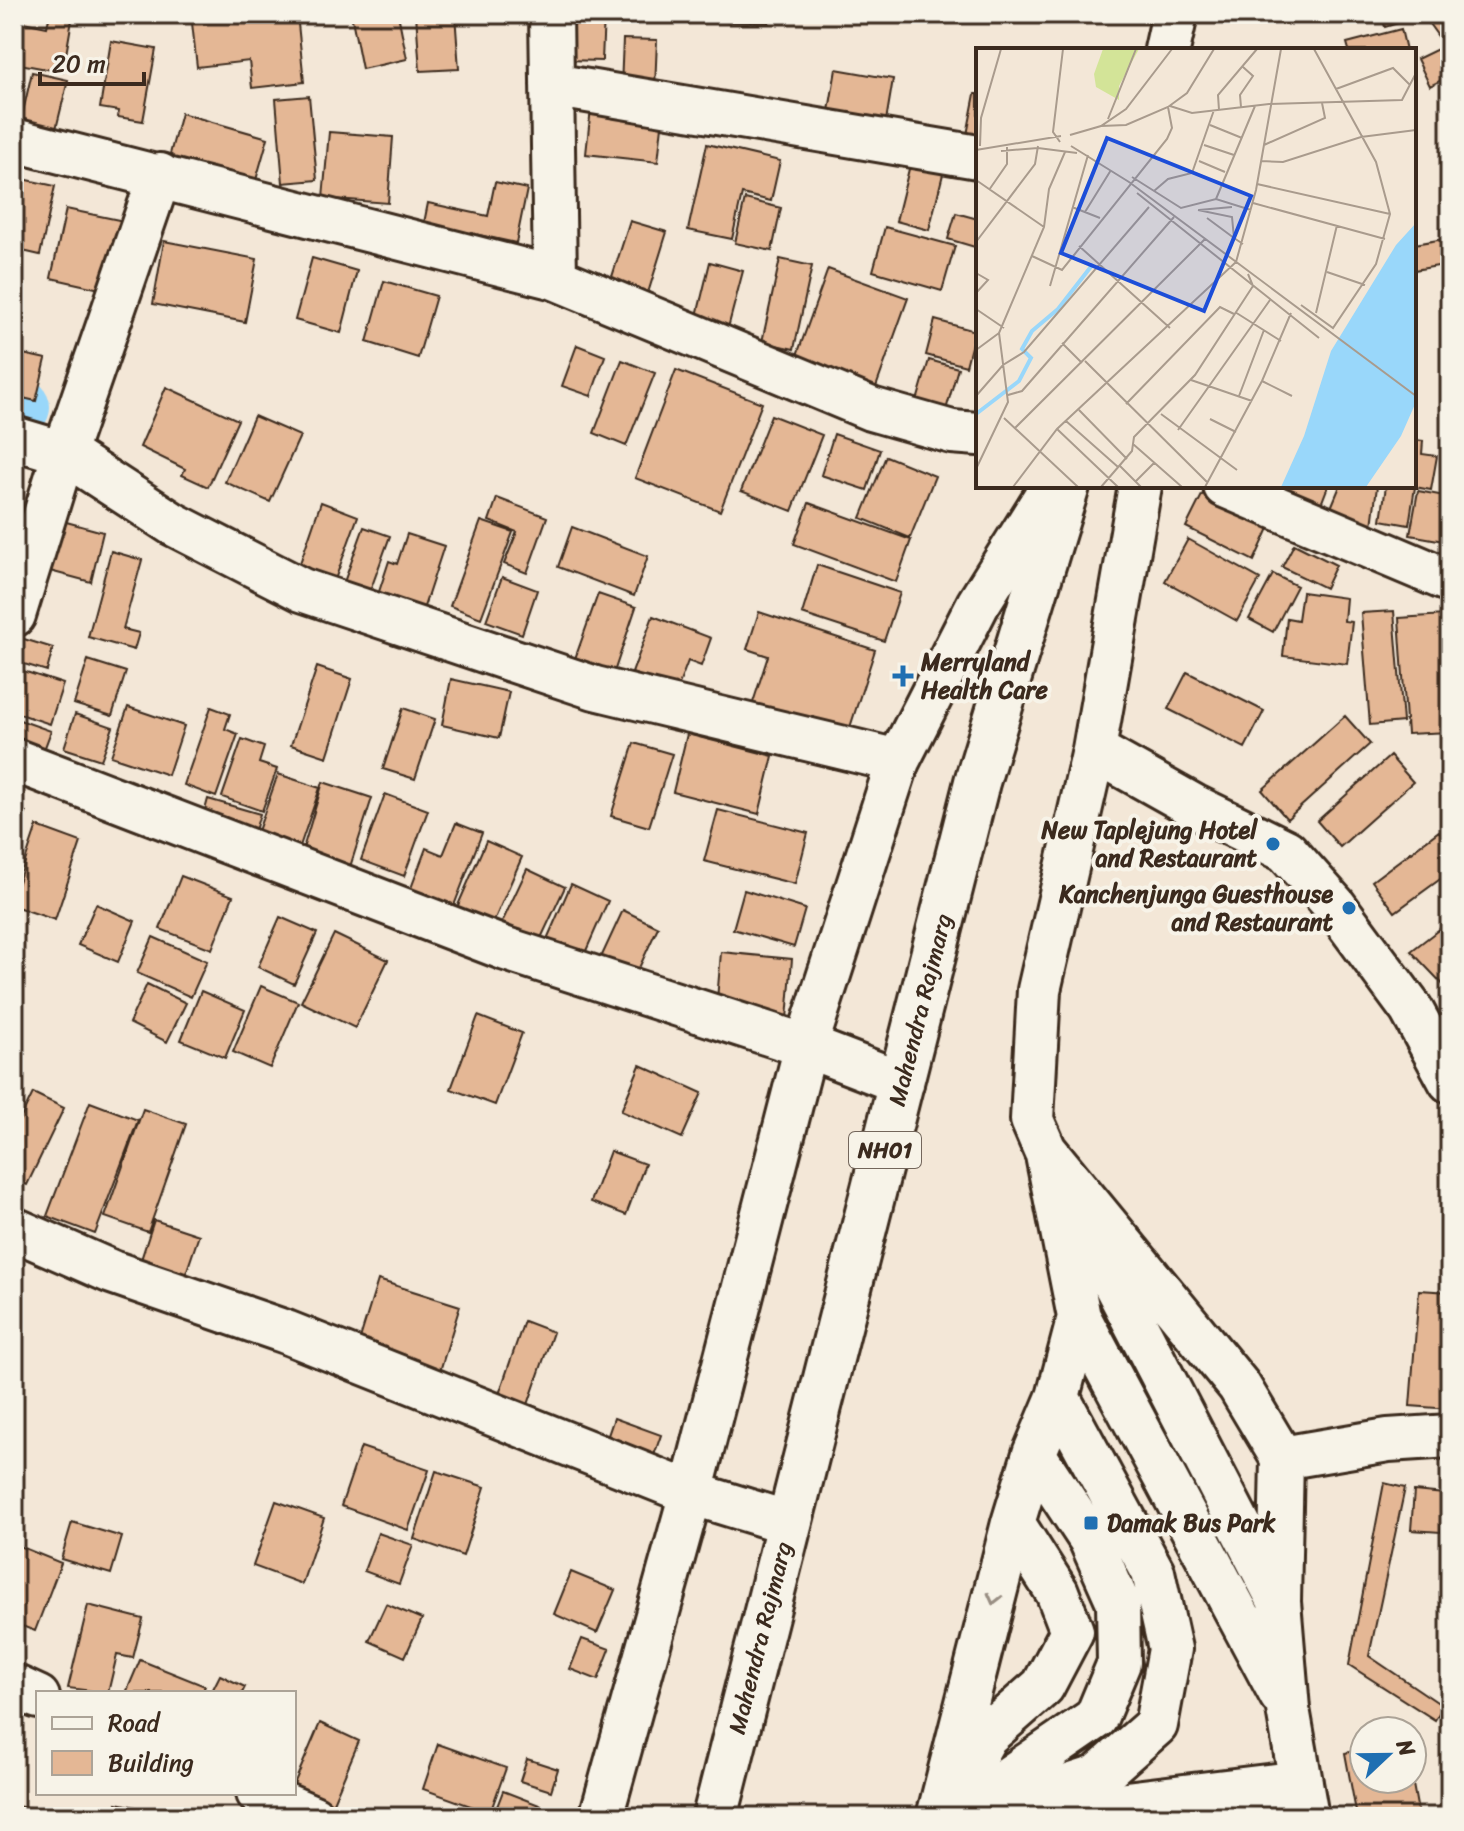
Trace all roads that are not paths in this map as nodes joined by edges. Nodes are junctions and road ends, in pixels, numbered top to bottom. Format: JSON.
{"nodes":[{"id":1,"x":551,"y":14,"type":"edge"},
{"id":2,"x":1175,"y":14,"type":"edge"},
{"id":3,"x":1167,"y":48,"type":"edge"},
{"id":4,"x":552,"y":85,"type":"junction"},
{"id":5,"x":14,"y":140,"type":"edge"},
{"id":6,"x":976,"y":157,"type":"edge"},
{"id":7,"x":160,"y":175,"type":"junction"},
{"id":8,"x":555,"y":278,"type":"junction"},
{"id":9,"x":976,"y":434,"type":"edge"},
{"id":10,"x":14,"y":438,"type":"edge"},
{"id":11,"x":64,"y":453,"type":"junction"},
{"id":12,"x":1051,"y":488,"type":"edge"},
{"id":13,"x":1066,"y":488,"type":"edge"},
{"id":14,"x":1140,"y":488,"type":"edge"},
{"id":15,"x":1230,"y":488,"type":"edge"},
{"id":16,"x":1450,"y":581,"type":"edge"},
{"id":17,"x":14,"y":615,"type":"edge"},
{"id":18,"x":1094,"y":750,"type":"junction"},
{"id":19,"x":14,"y":760,"type":"edge"},
{"id":20,"x":898,"y":761,"type":"junction"},
{"id":21,"x":806,"y":1046,"type":"junction"},
{"id":22,"x":1450,"y":1081,"type":"edge"},
{"id":23,"x":902,"y":1083,"type":"junction"},
{"id":24,"x":1045,"y":1150,"type":"junction"},
{"id":25,"x":14,"y":1229,"type":"edge"},
{"id":26,"x":1079,"y":1317,"type":"junction"},
{"id":27,"x":1058,"y":1397,"type":"junction"},
{"id":28,"x":1450,"y":1436,"type":"edge"},
{"id":29,"x":1034,"y":1454,"type":"junction"},
{"id":30,"x":1282,"y":1458,"type":"junction"},
{"id":31,"x":691,"y":1493,"type":"junction"},
{"id":32,"x":789,"y":1523,"type":"junction"},
{"id":33,"x":1013,"y":1523,"type":"junction"},
{"id":34,"x":1279,"y":1602,"type":"junction"},
{"id":35,"x":14,"y":1686,"type":"edge"},
{"id":36,"x":36,"y":1696,"type":"edge"},
{"id":37,"x":1288,"y":1709,"type":"junction"},
{"id":38,"x":263,"y":1795,"type":"edge"},
{"id":39,"x":1304,"y":1799,"type":"edge"},
{"id":40,"x":313,"y":1817,"type":"edge"},
{"id":41,"x":601,"y":1817,"type":"edge"},
{"id":42,"x":715,"y":1817,"type":"edge"},
{"id":43,"x":940,"y":1817,"type":"edge"},
{"id":44,"x":953,"y":1817,"type":"edge"},
{"id":45,"x":973,"y":1817,"type":"edge"},
{"id":46,"x":1018,"y":1817,"type":"edge"}],
"edges":[{"from":1,"to":4,"type":"street"},
{"from":2,"to":3,"type":"highway"},
{"from":4,"to":6,"type":"street"},
{"from":4,"to":8,"type":"street"},
{"from":5,"to":7,"type":"street"},
{"from":7,"to":8,"type":"street"},
{"from":7,"to":11,"type":"street"},
{"from":8,"to":9,"type":"street"},
{"from":10,"to":11,"type":"street"},
{"from":11,"to":17,"type":"street"},
{"from":11,"to":20,"type":"street"},
{"from":12,"to":20,"type":"street"},
{"from":13,"to":23,"type":"highway","name":"Mahendra Rajmarg","number":"NH01"},
{"from":14,"to":18,"type":"street"},
{"from":15,"to":16,"type":"street"},
{"from":18,"to":22,"type":"street"},
{"from":18,"to":24,"type":"street"},
{"from":19,"to":21,"type":"street"},
{"from":20,"to":21,"type":"street"},
{"from":21,"to":23,"type":"street"},
{"from":21,"to":31,"type":"street"},
{"from":23,"to":32,"type":"highway","name":"Mahendra Rajmarg","number":"NH01"},
{"from":24,"to":26,"type":"street"},
{"from":24,"to":30,"type":"street"},
{"from":24,"to":34,"type":"street"},
{"from":25,"to":31,"type":"street"},
{"from":26,"to":27,"type":"street"},
{"from":26,"to":37,"type":"street"},
{"from":27,"to":29,"type":"street"},
{"from":27,"to":45,"type":"street"},
{"from":28,"to":30,"type":"street"},
{"from":29,"to":33,"type":"street"},
{"from":29,"to":44,"type":"street"},
{"from":30,"to":34,"type":"street"},
{"from":31,"to":32,"type":"street"},
{"from":31,"to":41,"type":"street"},
{"from":32,"to":42,"type":"highway","name":"Mahendra Rajmarg","number":"NH01"},
{"from":33,"to":43,"type":"street","one_way":true},
{"from":33,"to":43,"type":"street"},
{"from":34,"to":37,"type":"street"},
{"from":35,"to":36,"type":"street"},
{"from":37,"to":39,"type":"street"},
{"from":38,"to":40,"type":"street"},
{"from":39,"to":46,"type":"street"}]}
